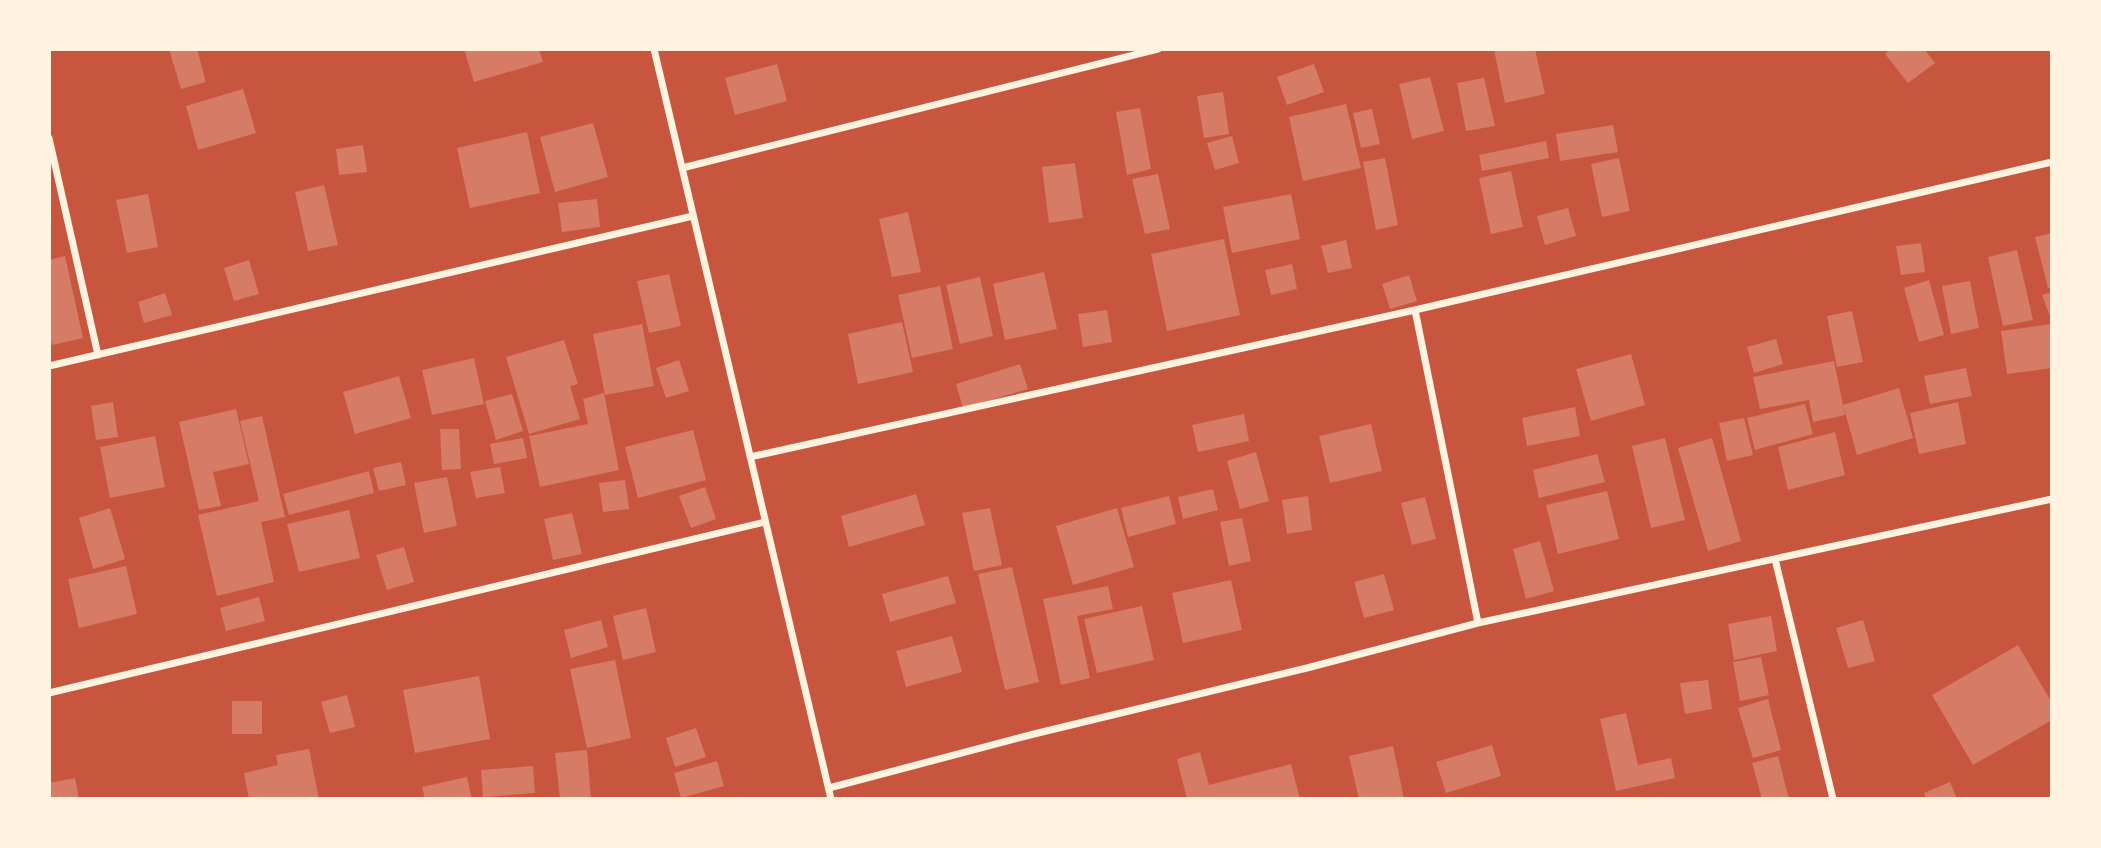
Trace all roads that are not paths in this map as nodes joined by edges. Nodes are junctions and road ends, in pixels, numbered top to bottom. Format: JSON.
{"nodes":[{"id":1,"x":654,"y":49,"type":"edge"},
{"id":2,"x":1158,"y":49,"type":"edge"},
{"id":3,"x":49,"y":138,"type":"edge"},
{"id":4,"x":2052,"y":162,"type":"edge"},
{"id":5,"x":682,"y":168,"type":"junction"},
{"id":6,"x":693,"y":216,"type":"junction"},
{"id":7,"x":1415,"y":310,"type":"junction"},
{"id":8,"x":99,"y":355,"type":"junction"},
{"id":9,"x":49,"y":366,"type":"edge"},
{"id":10,"x":750,"y":457,"type":"junction"},
{"id":11,"x":2052,"y":499,"type":"edge"},
{"id":12,"x":765,"y":522,"type":"junction"},
{"id":13,"x":1775,"y":559,"type":"junction"},
{"id":14,"x":1478,"y":623,"type":"junction"},
{"id":15,"x":49,"y":693,"type":"edge"},
{"id":16,"x":829,"y":788,"type":"junction"},
{"id":17,"x":831,"y":799,"type":"edge"},
{"id":18,"x":1833,"y":799,"type":"edge"}],
"edges":[{"from":1,"to":5,"type":"street"},
{"from":2,"to":5,"type":"street"},
{"from":3,"to":8,"type":"street"},
{"from":4,"to":7,"type":"street"},
{"from":5,"to":6,"type":"street"},
{"from":6,"to":8,"type":"street"},
{"from":6,"to":10,"type":"street"},
{"from":7,"to":10,"type":"street"},
{"from":7,"to":14,"type":"street"},
{"from":8,"to":9,"type":"street"},
{"from":10,"to":12,"type":"street"},
{"from":11,"to":13,"type":"street"},
{"from":12,"to":15,"type":"street"},
{"from":12,"to":16,"type":"street"},
{"from":13,"to":14,"type":"street"},
{"from":13,"to":18,"type":"street"},
{"from":14,"to":16,"type":"street"},
{"from":16,"to":17,"type":"street"}]}
